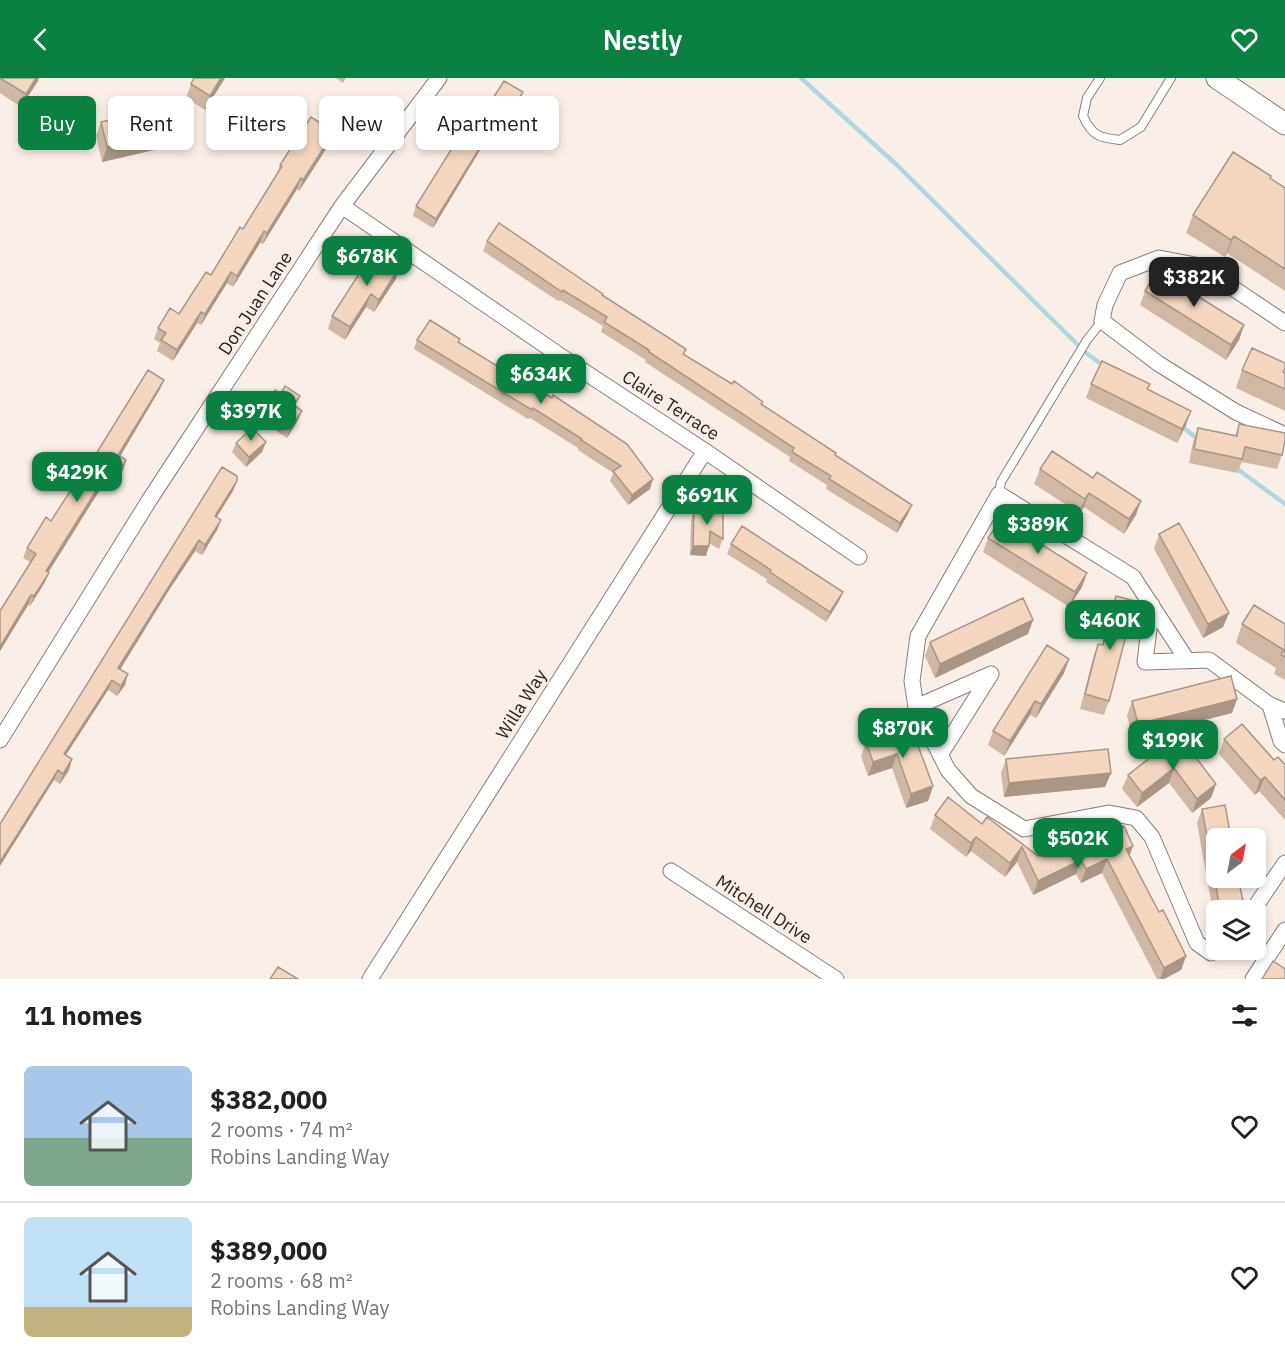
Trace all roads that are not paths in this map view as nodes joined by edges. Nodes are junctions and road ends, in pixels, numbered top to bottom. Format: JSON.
{"nodes":[{"id":1,"x":439,"y":78,"type":"edge"},
{"id":2,"x":1100,"y":78,"type":"edge"},
{"id":3,"x":1171,"y":78,"type":"edge"},
{"id":4,"x":1217,"y":78,"type":"edge"},
{"id":5,"x":1285,"y":124,"type":"edge"},
{"id":6,"x":342,"y":206,"type":"junction"},
{"id":7,"x":1102,"y":321,"type":"junction"},
{"id":8,"x":1285,"y":323,"type":"edge"},
{"id":9,"x":1285,"y":435,"type":"edge"},
{"id":10,"x":705,"y":451,"type":"junction"},
{"id":11,"x":999,"y":494,"type":"junction"},
{"id":12,"x":859,"y":557,"type":"dead end"},
{"id":13,"x":1152,"y":605,"type":"junction"},
{"id":14,"x":1187,"y":660,"type":"junction"},
{"id":15,"x":1270,"y":705,"type":"junction"},
{"id":16,"x":916,"y":707,"type":"junction"},
{"id":17,"x":1285,"y":711,"type":"edge"},
{"id":18,"x":0,"y":740,"type":"edge"},
{"id":19,"x":1285,"y":744,"type":"edge"},
{"id":20,"x":940,"y":755,"type":"junction"},
{"id":21,"x":1285,"y":863,"type":"edge"},
{"id":22,"x":671,"y":871,"type":"dead end"},
{"id":23,"x":1260,"y":900,"type":"edge"},
{"id":24,"x":1285,"y":930,"type":"edge"},
{"id":25,"x":1206,"y":949,"type":"edge"},
{"id":26,"x":1279,"y":952,"type":"edge"},
{"id":27,"x":370,"y":979,"type":"edge"},
{"id":28,"x":836,"y":979,"type":"edge"},
{"id":29,"x":1253,"y":979,"type":"edge"}],
"edges":[{"from":1,"to":6,"type":"street","name":"Don Juan Lane"},
{"from":2,"to":3,"type":"lane"},
{"from":4,"to":5,"type":"main road"},
{"from":6,"to":10,"type":"street","name":"Claire Terrace"},
{"from":6,"to":18,"type":"street","name":"Don Juan Lane"},
{"from":7,"to":8,"type":"street"},
{"from":7,"to":9,"type":"street"},
{"from":7,"to":11,"type":"lane"},
{"from":10,"to":12,"type":"street","name":"Claire Terrace"},
{"from":10,"to":27,"type":"street","name":"Willa Way"},
{"from":11,"to":13,"type":"street"},
{"from":11,"to":16,"type":"street"},
{"from":13,"to":14,"type":"street"},
{"from":13,"to":14,"type":"street"},
{"from":14,"to":15,"type":"street"},
{"from":15,"to":17,"type":"street"},
{"from":15,"to":19,"type":"street"},
{"from":16,"to":20,"type":"street"},
{"from":16,"to":20,"type":"street"},
{"from":20,"to":25,"type":"street"},
{"from":21,"to":23,"type":"street"},
{"from":22,"to":28,"type":"street","name":"Mitchell Drive"},
{"from":24,"to":26,"type":"street"},
{"from":26,"to":29,"type":"street"}]}
